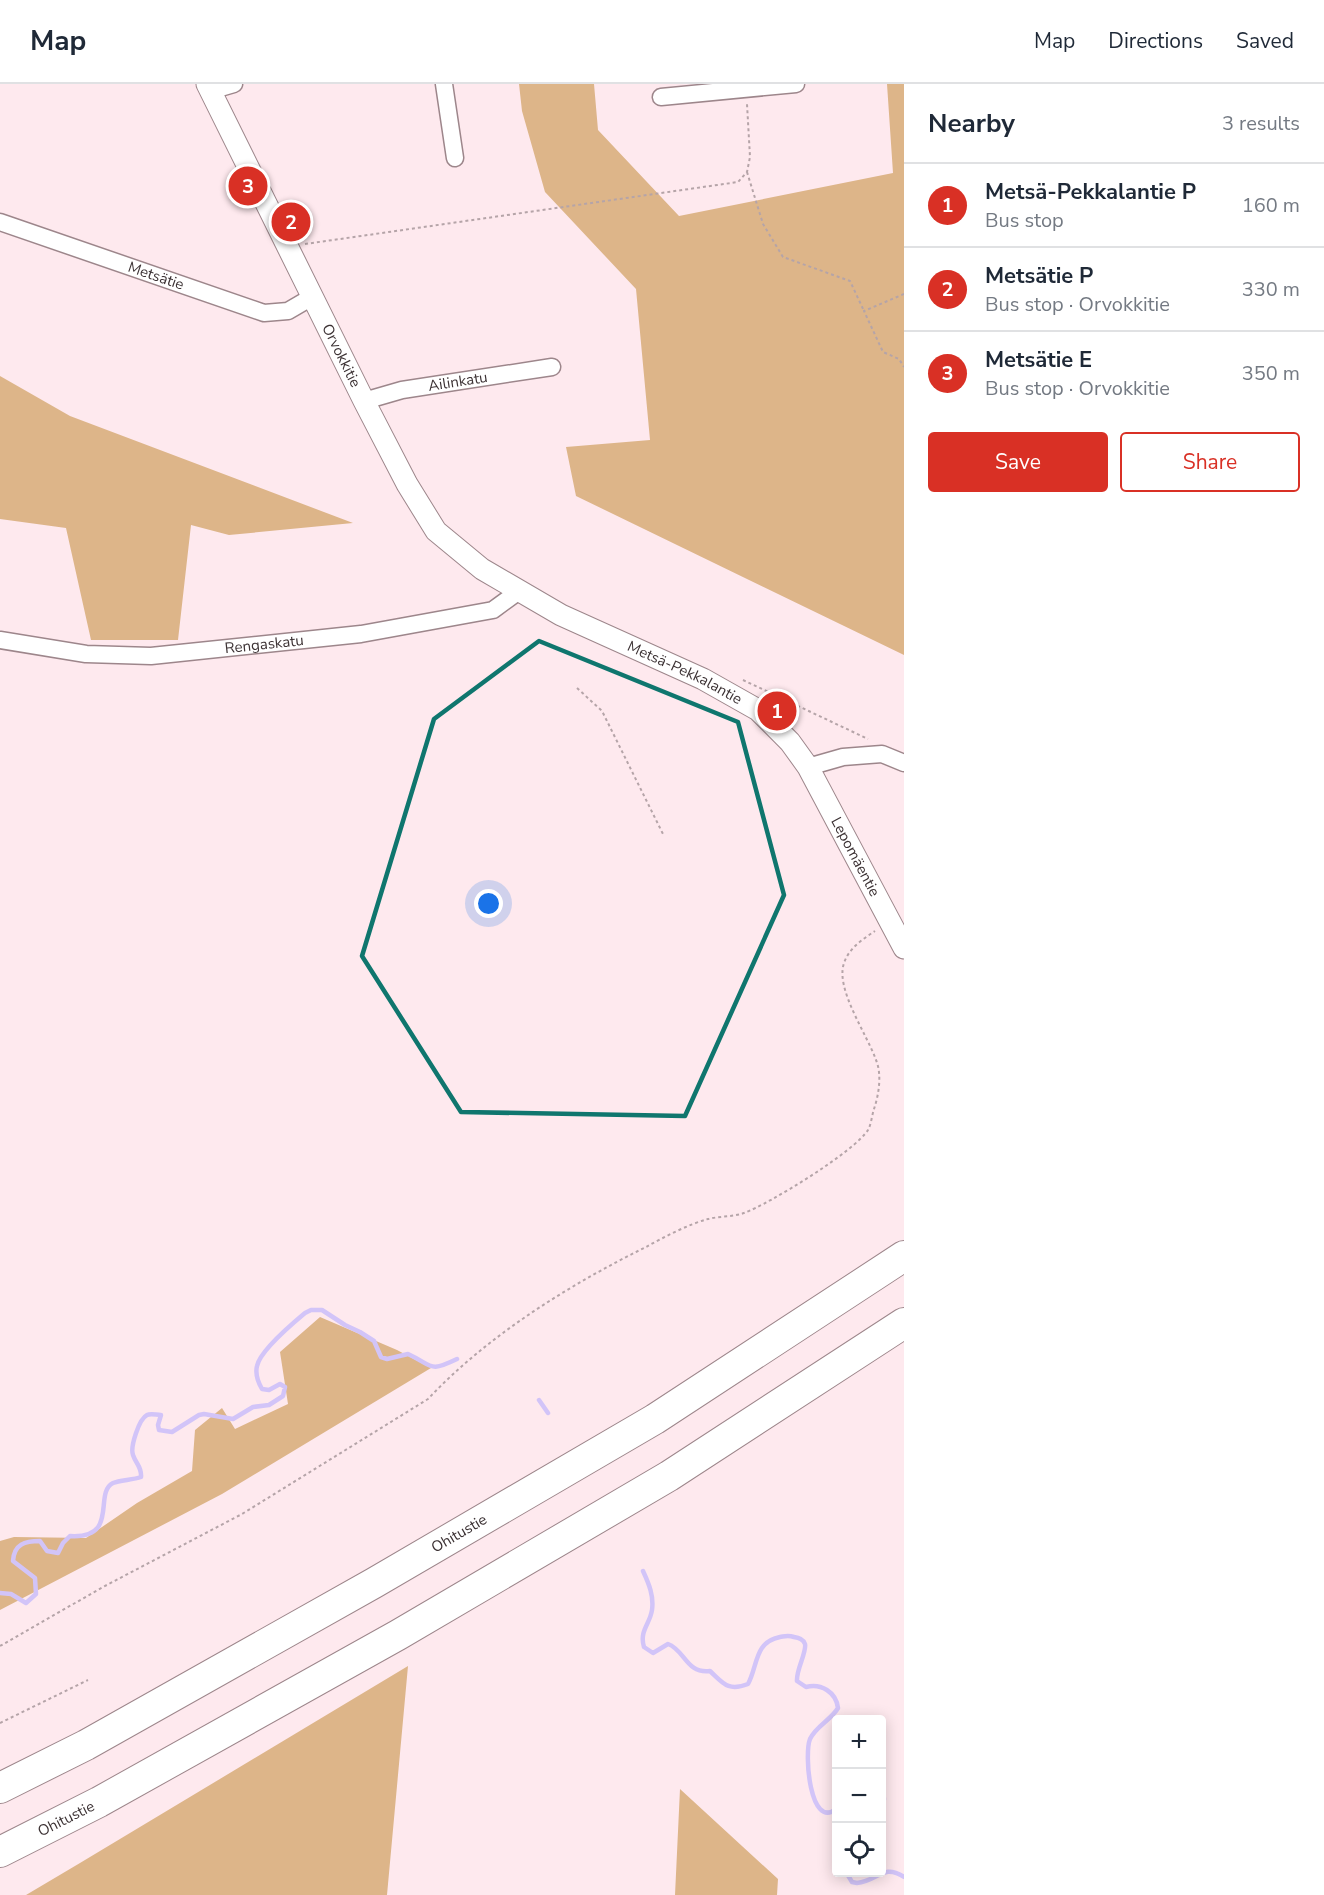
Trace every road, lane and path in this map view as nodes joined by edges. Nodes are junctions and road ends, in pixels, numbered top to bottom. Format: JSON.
{"nodes":[{"id":1,"x":234,"y":84,"type":"edge"},
{"id":2,"x":444,"y":84,"type":"edge"},
{"id":3,"x":796,"y":84,"type":"edge"},
{"id":4,"x":746,"y":86,"type":"edge"},
{"id":5,"x":209,"y":88,"type":"edge"},
{"id":6,"x":661,"y":97,"type":"dead end"},
{"id":7,"x":455,"y":158,"type":"dead end"},
{"id":8,"x":747,"y":172,"type":"junction"},
{"id":9,"x":0,"y":222,"type":"edge"},
{"id":10,"x":308,"y":253,"type":"dead end"},
{"id":11,"x":904,"y":294,"type":"edge"},
{"id":12,"x":312,"y":297,"type":"junction"},
{"id":13,"x":864,"y":311,"type":"junction"},
{"id":14,"x":552,"y":367,"type":"dead end"},
{"id":15,"x":904,"y":367,"type":"edge"},
{"id":16,"x":364,"y":401,"type":"junction"},
{"id":17,"x":519,"y":591,"type":"junction"},
{"id":18,"x":0,"y":640,"type":"edge"},
{"id":19,"x":737,"y":677,"type":"dead end"},
{"id":20,"x":756,"y":686,"type":"junction"},
{"id":21,"x":578,"y":688,"type":"dead end"},
{"id":22,"x":763,"y":694,"type":"dead end"},
{"id":23,"x":873,"y":741,"type":"dead end"},
{"id":24,"x":904,"y":763,"type":"edge"},
{"id":25,"x":808,"y":767,"type":"junction"},
{"id":26,"x":663,"y":834,"type":"dead end"},
{"id":27,"x":890,"y":921,"type":"junction"},
{"id":28,"x":904,"y":948,"type":"edge"},
{"id":29,"x":904,"y":1256,"type":"edge"},
{"id":30,"x":904,"y":1323,"type":"edge"},
{"id":31,"x":0,"y":1646,"type":"edge"},
{"id":32,"x":88,"y":1680,"type":"dead end"},
{"id":33,"x":0,"y":1723,"type":"edge"},
{"id":34,"x":0,"y":1788,"type":"edge"},
{"id":35,"x":0,"y":1852,"type":"edge"}],
"edges":[{"from":1,"to":5,"type":"street"},
{"from":2,"to":7,"type":"street"},
{"from":3,"to":4,"type":"street"},
{"from":4,"to":6,"type":"street"},
{"from":4,"to":8,"type":"path"},
{"from":5,"to":12,"type":"street","name":"Orvokkitie"},
{"from":8,"to":10,"type":"path"},
{"from":8,"to":13,"type":"path"},
{"from":9,"to":12,"type":"street","name":"Metsätie"},
{"from":11,"to":13,"type":"path"},
{"from":12,"to":16,"type":"street","name":"Orvokkitie"},
{"from":13,"to":15,"type":"path"},
{"from":14,"to":16,"type":"street","name":"Ailinkatu"},
{"from":16,"to":17,"type":"street","name":"Orvokkitie"},
{"from":17,"to":18,"type":"street","name":"Rengaskatu"},
{"from":17,"to":25,"type":"street","name":"Metsä-Pekkalantie"},
{"from":19,"to":20,"type":"path"},
{"from":20,"to":22,"type":"path"},
{"from":20,"to":23,"type":"path"},
{"from":21,"to":26,"type":"path"},
{"from":24,"to":25,"type":"street"},
{"from":25,"to":27,"type":"street","name":"Lepomäentie"},
{"from":27,"to":28,"type":"street","name":"Lepomäentie"},
{"from":27,"to":31,"type":"path"},
{"from":29,"to":34,"type":"highway","name":"Ohitustie"},
{"from":30,"to":35,"type":"highway","name":"Ohitustie"},
{"from":32,"to":33,"type":"path"}]}
